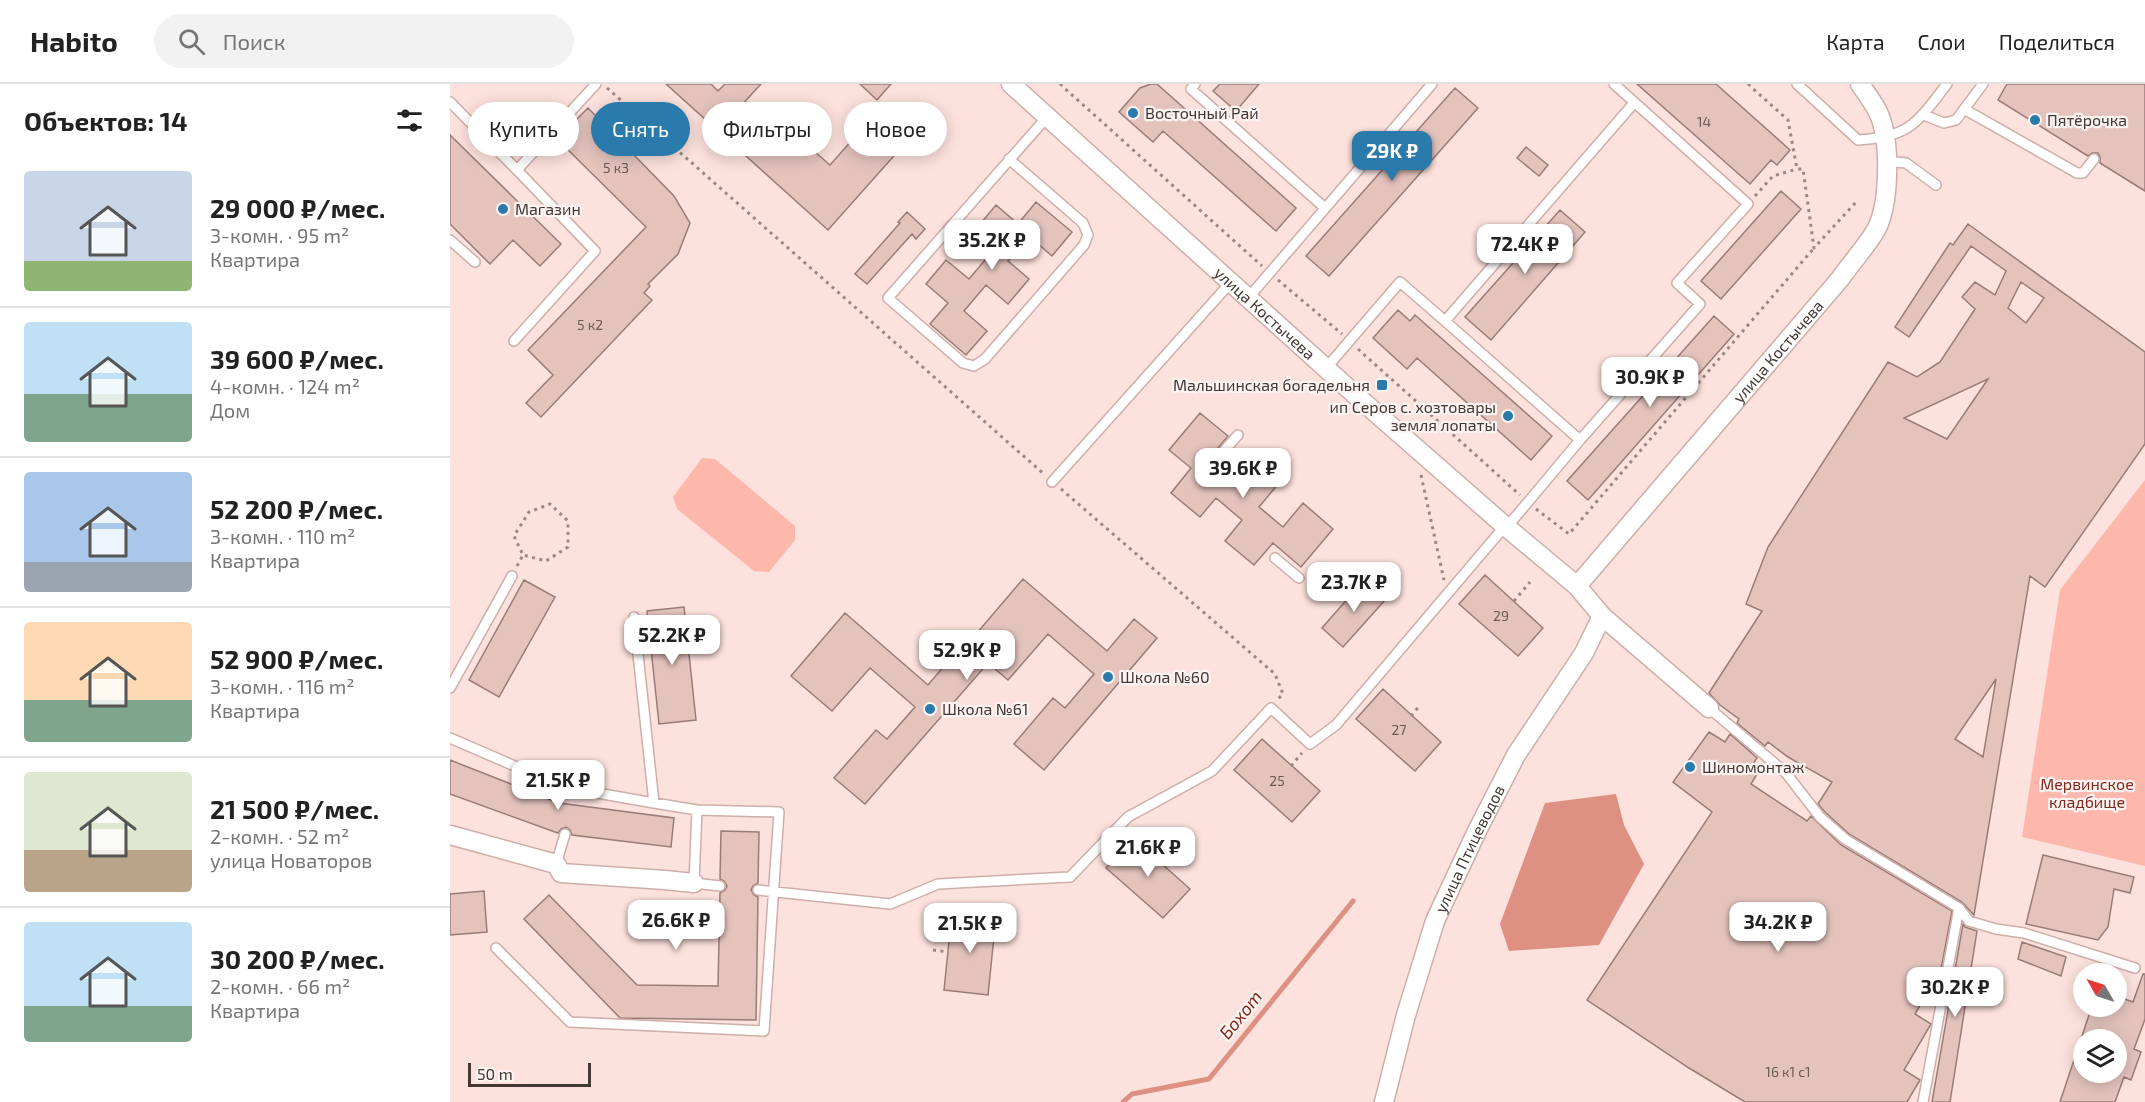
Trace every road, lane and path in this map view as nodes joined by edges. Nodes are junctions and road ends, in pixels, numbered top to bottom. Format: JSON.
{"nodes":[{"id":1,"x":596,"y":84,"type":"edge"},
{"id":2,"x":602,"y":84,"type":"edge"},
{"id":3,"x":1011,"y":84,"type":"edge"},
{"id":4,"x":1195,"y":84,"type":"edge"},
{"id":5,"x":1432,"y":84,"type":"edge"},
{"id":6,"x":1614,"y":84,"type":"edge"},
{"id":7,"x":1748,"y":84,"type":"edge"},
{"id":8,"x":1797,"y":84,"type":"edge"},
{"id":9,"x":1860,"y":84,"type":"edge"},
{"id":10,"x":1947,"y":84,"type":"edge"},
{"id":11,"x":1983,"y":84,"type":"edge"},
{"id":12,"x":450,"y":102,"type":"edge"},
{"id":13,"x":1634,"y":103,"type":"junction"},
{"id":14,"x":1964,"y":109,"type":"junction"},
{"id":15,"x":1924,"y":115,"type":"junction"},
{"id":16,"x":1047,"y":117,"type":"junction"},
{"id":17,"x":1885,"y":138,"type":"junction"},
{"id":18,"x":1009,"y":159,"type":"junction"},
{"id":19,"x":2094,"y":159,"type":"dead end"},
{"id":20,"x":1886,"y":161,"type":"junction"},
{"id":21,"x":1797,"y":169,"type":"junction"},
{"id":22,"x":517,"y":170,"type":"junction"},
{"id":23,"x":1936,"y":185,"type":"dead end"},
{"id":24,"x":1857,"y":201,"type":"dead end"},
{"id":25,"x":1748,"y":204,"type":"junction"},
{"id":26,"x":1325,"y":208,"type":"junction"},
{"id":27,"x":450,"y":240,"type":"edge"},
{"id":28,"x":475,"y":262,"type":"dead end"},
{"id":29,"x":1232,"y":281,"type":"junction"},
{"id":30,"x":1249,"y":297,"type":"junction"},
{"id":31,"x":1444,"y":321,"type":"junction"},
{"id":32,"x":514,"y":341,"type":"dead end"},
{"id":33,"x":1327,"y":368,"type":"junction"},
{"id":34,"x":1238,"y":435,"type":"dead end"},
{"id":35,"x":1580,"y":440,"type":"junction"},
{"id":36,"x":1415,"y":447,"type":"junction"},
{"id":37,"x":1215,"y":461,"type":"dead end"},
{"id":38,"x":1052,"y":482,"type":"junction"},
{"id":39,"x":1506,"y":527,"type":"junction"},
{"id":40,"x":523,"y":555,"type":"junction"},
{"id":41,"x":1275,"y":558,"type":"dead end"},
{"id":42,"x":512,"y":576,"type":"joint"},
{"id":43,"x":1299,"y":578,"type":"dead end"},
{"id":44,"x":1530,"y":582,"type":"dead end"},
{"id":45,"x":1577,"y":586,"type":"junction"},
{"id":46,"x":1447,"y":595,"type":"junction"},
{"id":47,"x":1514,"y":601,"type":"dead end"},
{"id":48,"x":1602,"y":616,"type":"junction"},
{"id":49,"x":634,"y":617,"type":"dead end"},
{"id":50,"x":450,"y":688,"type":"edge"},
{"id":51,"x":1420,"y":705,"type":"dead end"},
{"id":52,"x":1271,"y":708,"type":"junction"},
{"id":53,"x":1709,"y":708,"type":"joint"},
{"id":54,"x":1412,"y":716,"type":"dead end"},
{"id":55,"x":450,"y":738,"type":"edge"},
{"id":56,"x":654,"y":803,"type":"junction"},
{"id":57,"x":697,"y":810,"type":"junction"},
{"id":58,"x":565,"y":834,"type":"dead end"},
{"id":59,"x":450,"y":836,"type":"edge"},
{"id":60,"x":1169,"y":854,"type":"dead end"},
{"id":61,"x":556,"y":864,"type":"junction"},
{"id":62,"x":1162,"y":864,"type":"dead end"},
{"id":63,"x":694,"y":884,"type":"junction"},
{"id":64,"x":720,"y":886,"type":"dead end"},
{"id":65,"x":758,"y":890,"type":"dead end"},
{"id":66,"x":774,"y":891,"type":"junction"},
{"id":67,"x":1959,"y":908,"type":"junction"},
{"id":68,"x":496,"y":948,"type":"dead end"},
{"id":69,"x":933,"y":950,"type":"dead end"},
{"id":70,"x":948,"y":952,"type":"dead end"},
{"id":71,"x":2135,"y":968,"type":"dead end"},
{"id":72,"x":1384,"y":1102,"type":"edge"},
{"id":73,"x":1923,"y":1102,"type":"edge"}],
"edges":[{"from":1,"to":22,"type":"lane"},
{"from":2,"to":38,"type":"path"},
{"from":3,"to":16,"type":"street","name":"улица Костычева"},
{"from":4,"to":26,"type":"lane"},
{"from":5,"to":26,"type":"lane"},
{"from":6,"to":13,"type":"lane"},
{"from":7,"to":21,"type":"path"},
{"from":8,"to":17,"type":"lane"},
{"from":9,"to":17,"type":"street","name":"улица Костычева"},
{"from":10,"to":15,"type":"lane"},
{"from":11,"to":14,"type":"lane"},
{"from":12,"to":22,"type":"lane"},
{"from":13,"to":25,"type":"lane"},
{"from":13,"to":31,"type":"lane"},
{"from":14,"to":15,"type":"lane"},
{"from":14,"to":19,"type":"lane"},
{"from":15,"to":17,"type":"lane"},
{"from":16,"to":18,"type":"lane"},
{"from":16,"to":29,"type":"street","name":"улица Костычева"},
{"from":17,"to":20,"type":"street","name":"улица Костычева"},
{"from":18,"to":18,"type":"lane"},
{"from":20,"to":23,"type":"lane"},
{"from":20,"to":45,"type":"street","name":"улица Костычева"},
{"from":21,"to":24,"type":"path"},
{"from":21,"to":25,"type":"path"},
{"from":22,"to":32,"type":"lane"},
{"from":25,"to":35,"type":"lane"},
{"from":26,"to":30,"type":"lane"},
{"from":27,"to":28,"type":"lane"},
{"from":29,"to":30,"type":"street","name":"улица Костычева"},
{"from":29,"to":38,"type":"lane"},
{"from":30,"to":33,"type":"street","name":"улица Костычева"},
{"from":31,"to":33,"type":"lane"},
{"from":31,"to":35,"type":"lane"},
{"from":33,"to":36,"type":"street","name":"улица Костычева"},
{"from":34,"to":37,"type":"lane"},
{"from":35,"to":39,"type":"lane"},
{"from":36,"to":39,"type":"street","name":"улица Костычева"},
{"from":36,"to":46,"type":"path"},
{"from":38,"to":52,"type":"path"},
{"from":39,"to":45,"type":"street","name":"улица Костычева"},
{"from":39,"to":46,"type":"lane"},
{"from":40,"to":40,"type":"path"},
{"from":40,"to":42,"type":"path"},
{"from":41,"to":43,"type":"lane"},
{"from":42,"to":50,"type":"lane"},
{"from":44,"to":47,"type":"path"},
{"from":45,"to":48,"type":"street","name":"улица Костычева"},
{"from":46,"to":52,"type":"lane"},
{"from":48,"to":53,"type":"street","name":"улица Костычева"},
{"from":48,"to":72,"type":"street","name":"улица Птицеводов"},
{"from":49,"to":56,"type":"lane"},
{"from":51,"to":54,"type":"path"},
{"from":52,"to":66,"type":"lane"},
{"from":53,"to":67,"type":"lane"},
{"from":55,"to":56,"type":"lane"},
{"from":56,"to":57,"type":"lane"},
{"from":57,"to":63,"type":"lane"},
{"from":57,"to":66,"type":"lane"},
{"from":58,"to":61,"type":"lane"},
{"from":59,"to":61,"type":"street"},
{"from":60,"to":62,"type":"path"},
{"from":61,"to":63,"type":"street"},
{"from":63,"to":64,"type":"lane"},
{"from":65,"to":66,"type":"lane"},
{"from":66,"to":68,"type":"lane"},
{"from":67,"to":71,"type":"lane"},
{"from":67,"to":73,"type":"lane"},
{"from":69,"to":70,"type":"path"}]}
